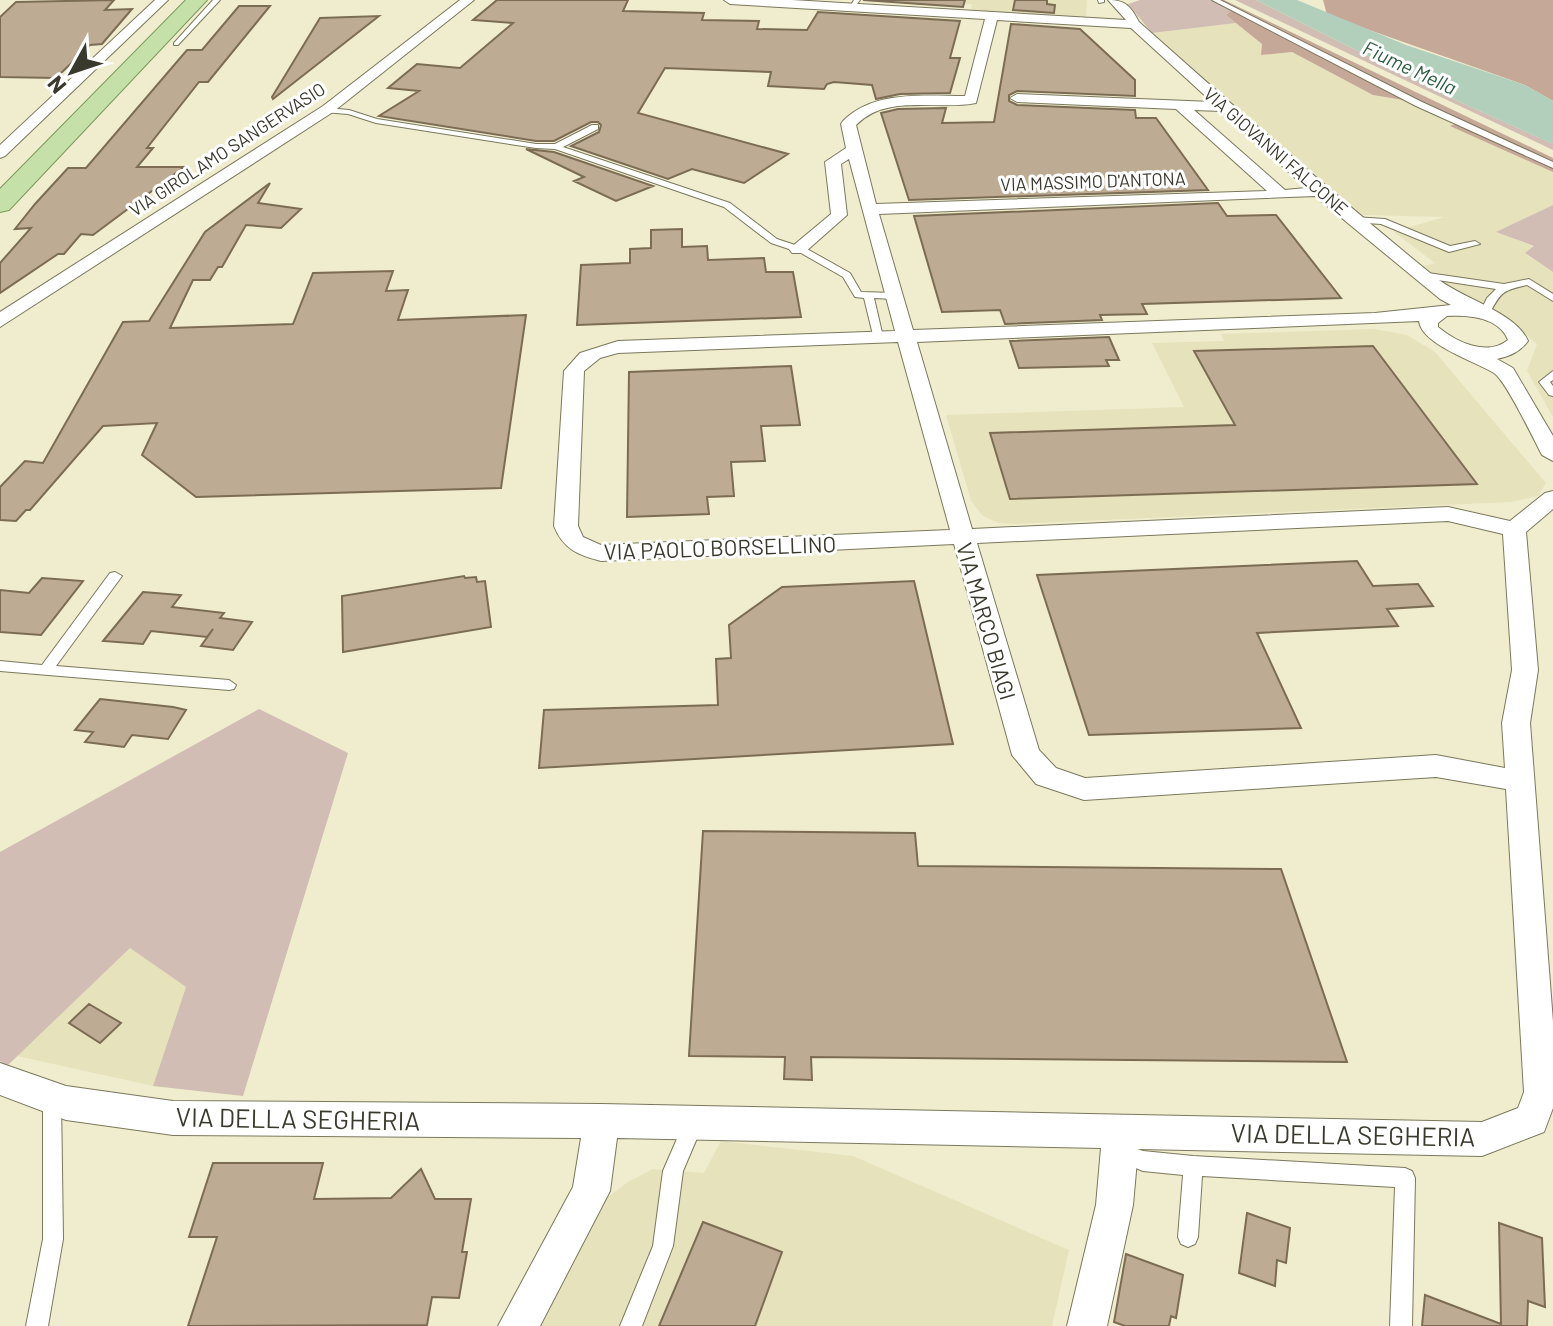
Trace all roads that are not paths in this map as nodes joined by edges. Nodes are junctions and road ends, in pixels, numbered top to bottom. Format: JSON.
{"nodes":[{"id":1,"x":162,"y":0,"type":"edge"},
{"id":2,"x":181,"y":0,"type":"edge"},
{"id":3,"x":197,"y":0,"type":"edge"},
{"id":4,"x":217,"y":0,"type":"edge"},
{"id":5,"x":468,"y":0,"type":"edge"},
{"id":6,"x":730,"y":0,"type":"edge"},
{"id":7,"x":1215,"y":0,"type":"edge"},
{"id":8,"x":760,"y":1,"type":"edge"},
{"id":9,"x":1105,"y":1,"type":"edge"},
{"id":10,"x":855,"y":4,"type":"edge"},
{"id":11,"x":992,"y":15,"type":"junction"},
{"id":12,"x":1134,"y":24,"type":"junction"},
{"id":13,"x":178,"y":34,"type":"junction"},
{"id":14,"x":1017,"y":98,"type":"dead end"},
{"id":15,"x":1178,"y":103,"type":"junction"},
{"id":16,"x":49,"y":107,"type":"junction"},
{"id":17,"x":75,"y":107,"type":"junction"},
{"id":18,"x":1225,"y":107,"type":"junction"},
{"id":19,"x":326,"y":110,"type":"junction"},
{"id":20,"x":595,"y":127,"type":"dead end"},
{"id":21,"x":0,"y":129,"type":"edge"},
{"id":22,"x":25,"y":129,"type":"junction"},
{"id":23,"x":556,"y":147,"type":"junction"},
{"id":24,"x":855,"y":150,"type":"junction"},
{"id":25,"x":0,"y":153,"type":"edge"},
{"id":26,"x":1553,"y":165,"type":"edge"},
{"id":27,"x":0,"y":182,"type":"edge"},
{"id":28,"x":1319,"y":191,"type":"junction"},
{"id":29,"x":1281,"y":195,"type":"junction"},
{"id":30,"x":0,"y":204,"type":"edge"},
{"id":31,"x":869,"y":209,"type":"junction"},
{"id":32,"x":1354,"y":220,"type":"junction"},
{"id":33,"x":1475,"y":244,"type":"dead end"},
{"id":34,"x":798,"y":249,"type":"junction"},
{"id":35,"x":1421,"y":275,"type":"junction"},
{"id":36,"x":1504,"y":287,"type":"junction"},
{"id":37,"x":894,"y":296,"type":"junction"},
{"id":38,"x":869,"y":297,"type":"junction"},
{"id":39,"x":1553,"y":298,"type":"edge"},
{"id":40,"x":1441,"y":307,"type":"junction"},
{"id":41,"x":1482,"y":313,"type":"junction"},
{"id":42,"x":1375,"y":319,"type":"junction"},
{"id":43,"x":0,"y":321,"type":"edge"},
{"id":44,"x":906,"y":336,"type":"junction"},
{"id":45,"x":878,"y":337,"type":"junction"},
{"id":46,"x":1436,"y":337,"type":"junction"},
{"id":47,"x":1513,"y":347,"type":"junction"},
{"id":48,"x":1467,"y":350,"type":"junction"},
{"id":49,"x":1506,"y":372,"type":"junction"},
{"id":50,"x":1553,"y":374,"type":"edge"},
{"id":51,"x":1553,"y":393,"type":"edge"},
{"id":52,"x":1553,"y":455,"type":"edge"},
{"id":53,"x":1547,"y":508,"type":"edge"},
{"id":54,"x":1514,"y":530,"type":"junction"},
{"id":55,"x":963,"y":537,"type":"junction"},
{"id":56,"x":115,"y":576,"type":"dead end"},
{"id":57,"x":0,"y":666,"type":"edge"},
{"id":58,"x":45,"y":670,"type":"junction"},
{"id":59,"x":229,"y":685,"type":"dead end"},
{"id":60,"x":1519,"y":781,"type":"junction"},
{"id":61,"x":0,"y":1079,"type":"edge"},
{"id":62,"x":52,"y":1098,"type":"junction"},
{"id":63,"x":601,"y":1121,"type":"junction"},
{"id":64,"x":693,"y":1124,"type":"junction"},
{"id":65,"x":1120,"y":1141,"type":"junction"},
{"id":66,"x":1193,"y":1166,"type":"junction"},
{"id":67,"x":1188,"y":1237,"type":"dead end"},
{"id":68,"x":37,"y":1326,"type":"edge"},
{"id":69,"x":518,"y":1326,"type":"edge"},
{"id":70,"x":631,"y":1326,"type":"edge"},
{"id":71,"x":1087,"y":1326,"type":"edge"},
{"id":72,"x":1401,"y":1326,"type":"edge"}],
"edges":[{"from":1,"to":16,"type":"street"},
{"from":2,"to":17,"type":"main road"},
{"from":3,"to":13,"type":"main road"},
{"from":4,"to":13,"type":"lane"},
{"from":5,"to":19,"type":"street","name":"VIA GIROLAMO SANGERVASIO"},
{"from":6,"to":8,"type":"street"},
{"from":7,"to":26,"type":"lane"},
{"from":8,"to":10,"type":"street"},
{"from":9,"to":12,"type":"street","name":"VIA GIOVANNI FALCONE"},
{"from":10,"to":11,"type":"street"},
{"from":11,"to":12,"type":"street"},
{"from":11,"to":24,"type":"street","name":"VIA MARCO BIAGI"},
{"from":12,"to":18,"type":"street","name":"VIA GIOVANNI FALCONE"},
{"from":13,"to":30,"type":"main road"},
{"from":14,"to":15,"type":"street"},
{"from":15,"to":18,"type":"street"},
{"from":15,"to":29,"type":"street"},
{"from":16,"to":17,"type":"street"},
{"from":16,"to":22,"type":"street"},
{"from":17,"to":27,"type":"main road"},
{"from":18,"to":28,"type":"street","name":"VIA GIOVANNI FALCONE"},
{"from":19,"to":23,"type":"lane"},
{"from":19,"to":43,"type":"street","name":"VIA GIROLAMO SANGERVASIO"},
{"from":20,"to":23,"type":"lane"},
{"from":21,"to":22,"type":"street"},
{"from":22,"to":25,"type":"street"},
{"from":23,"to":34,"type":"lane"},
{"from":24,"to":31,"type":"street","name":"VIA MARCO BIAGI"},
{"from":24,"to":34,"type":"street"},
{"from":28,"to":29,"type":"street","name":"VIA MASSIMO D'ANTONA"},
{"from":28,"to":32,"type":"street","name":"VIA GIOVANNI FALCONE"},
{"from":29,"to":31,"type":"street","name":"VIA MASSIMO D'ANTONA"},
{"from":31,"to":37,"type":"street","name":"VIA MARCO BIAGI"},
{"from":32,"to":33,"type":"lane"},
{"from":32,"to":35,"type":"street","name":"VIA GIOVANNI FALCONE"},
{"from":34,"to":38,"type":"lane"},
{"from":35,"to":36,"type":"lane"},
{"from":35,"to":40,"type":"street","name":"VIA GIOVANNI FALCONE"},
{"from":36,"to":39,"type":"lane"},
{"from":36,"to":41,"type":"lane"},
{"from":37,"to":38,"type":"lane"},
{"from":37,"to":44,"type":"street","name":"VIA MARCO BIAGI"},
{"from":38,"to":45,"type":"lane"},
{"from":40,"to":41,"type":"street"},
{"from":40,"to":42,"type":"street","name":"VIA PAOLO BORSELLINO"},
{"from":40,"to":46,"type":"street"},
{"from":41,"to":47,"type":"street"},
{"from":42,"to":44,"type":"street","name":"VIA PAOLO BORSELLINO"},
{"from":42,"to":46,"type":"street","name":"VIA PAOLO BORSELLINO"},
{"from":44,"to":45,"type":"street","name":"VIA PAOLO BORSELLINO"},
{"from":44,"to":55,"type":"street","name":"VIA MARCO BIAGI"},
{"from":45,"to":55,"type":"street","name":"VIA PAOLO BORSELLINO"},
{"from":46,"to":48,"type":"street"},
{"from":47,"to":48,"type":"street"},
{"from":47,"to":49,"type":"street"},
{"from":48,"to":49,"type":"street"},
{"from":49,"to":52,"type":"street"},
{"from":50,"to":51,"type":"lane"},
{"from":53,"to":54,"type":"street"},
{"from":54,"to":55,"type":"street","name":"VIA PAOLO BORSELLINO"},
{"from":54,"to":60,"type":"street"},
{"from":55,"to":60,"type":"street","name":"VIA MARCO BIAGI"},
{"from":56,"to":58,"type":"lane"},
{"from":57,"to":58,"type":"lane"},
{"from":58,"to":59,"type":"lane"},
{"from":60,"to":65,"type":"street","name":"VIA DELLA SEGHERIA"},
{"from":61,"to":62,"type":"street","name":"VIA DELLA SEGHERIA"},
{"from":62,"to":63,"type":"street","name":"VIA DELLA SEGHERIA"},
{"from":62,"to":68,"type":"lane"},
{"from":63,"to":64,"type":"street","name":"VIA DELLA SEGHERIA"},
{"from":63,"to":69,"type":"street"},
{"from":64,"to":65,"type":"street","name":"VIA DELLA SEGHERIA"},
{"from":64,"to":70,"type":"lane"},
{"from":65,"to":66,"type":"lane"},
{"from":65,"to":71,"type":"street"},
{"from":66,"to":67,"type":"lane"},
{"from":66,"to":72,"type":"lane"}]}
